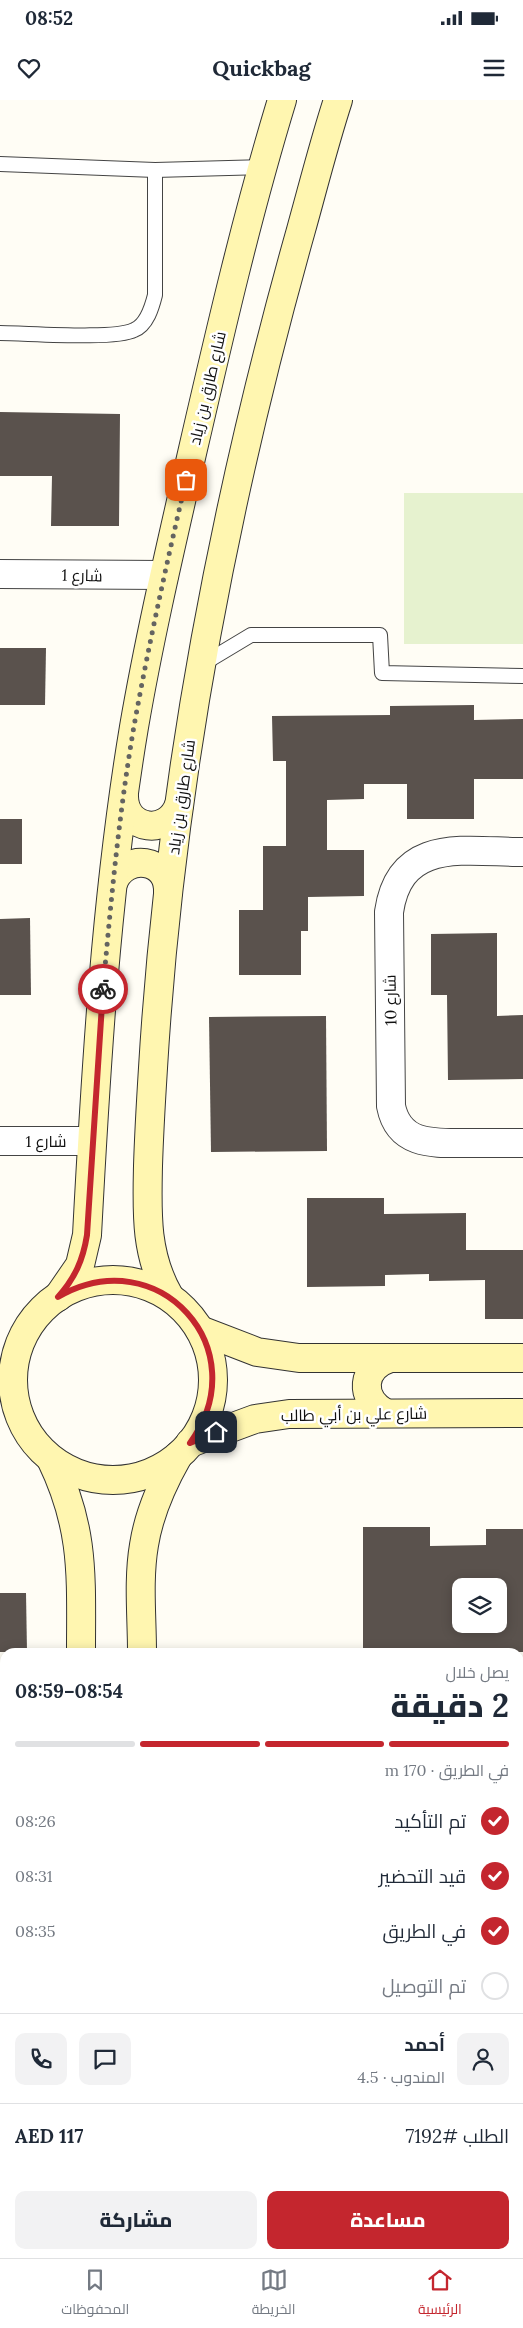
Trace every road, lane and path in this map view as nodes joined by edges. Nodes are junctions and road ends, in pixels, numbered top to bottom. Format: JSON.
{"nodes":[{"id":1,"x":282,"y":100,"type":"edge"},
{"id":2,"x":338,"y":100,"type":"edge"},
{"id":3,"x":0,"y":164,"type":"edge"},
{"id":4,"x":262,"y":167,"type":"junction"},
{"id":5,"x":155,"y":170,"type":"junction"},
{"id":6,"x":0,"y":333,"type":"edge"},
{"id":7,"x":0,"y":574,"type":"edge"},
{"id":8,"x":164,"y":575,"type":"junction"},
{"id":9,"x":200,"y":665,"type":"junction"},
{"id":10,"x":523,"y":676,"type":"edge"},
{"id":11,"x":124,"y":797,"type":"junction"},
{"id":12,"x":179,"y":805,"type":"junction"},
{"id":13,"x":523,"y":852,"type":"edge"},
{"id":14,"x":113,"y":883,"type":"junction"},
{"id":15,"x":168,"y":892,"type":"junction"},
{"id":16,"x":0,"y":1141,"type":"edge"},
{"id":17,"x":92,"y":1141,"type":"junction"},
{"id":18,"x":523,"y":1142,"type":"edge"},
{"id":19,"x":169,"y":1296,"type":"junction"},
{"id":20,"x":58,"y":1297,"type":"junction"},
{"id":21,"x":34,"y":1319,"type":"junction"},
{"id":22,"x":200,"y":1330,"type":"junction"},
{"id":23,"x":0,"y":1344,"type":"edge"},
{"id":24,"x":390,"y":1358,"type":"junction"},
{"id":25,"x":523,"y":1358,"type":"edge"},
{"id":26,"x":385,"y":1413,"type":"junction"},
{"id":27,"x":523,"y":1413,"type":"edge"},
{"id":28,"x":0,"y":1419,"type":"edge"},
{"id":29,"x":28,"y":1433,"type":"junction"},
{"id":30,"x":185,"y":1449,"type":"junction"},
{"id":31,"x":51,"y":1459,"type":"junction"},
{"id":32,"x":82,"y":1648,"type":"edge"},
{"id":33,"x":142,"y":1648,"type":"edge"}],
"edges":[{"from":1,"to":4,"type":"main road","name":"شارع طارق بن زياد"},
{"from":2,"to":9,"type":"main road","name":"شارع طارق بن زياد"},
{"from":3,"to":5,"type":"lane"},
{"from":4,"to":5,"type":"lane"},
{"from":4,"to":8,"type":"main road","name":"شارع طارق بن زياد"},
{"from":5,"to":6,"type":"lane"},
{"from":7,"to":8,"type":"street","name":"شارع 1"},
{"from":8,"to":11,"type":"main road","name":"شارع طارق بن زياد"},
{"from":9,"to":10,"type":"lane"},
{"from":9,"to":12,"type":"main road","name":"شارع طارق بن زياد"},
{"from":11,"to":12,"type":"main road"},
{"from":11,"to":14,"type":"main road","name":"شارع طارق بن زياد"},
{"from":12,"to":15,"type":"main road","name":"شارع طارق بن زياد"},
{"from":13,"to":18,"type":"street","name":"شارع 10"},
{"from":14,"to":15,"type":"main road"},
{"from":14,"to":17,"type":"main road","name":"شارع طارق بن زياد"},
{"from":15,"to":19,"type":"main road","name":"شارع طارق بن زياد"},
{"from":16,"to":17,"type":"street","name":"شارع 1"},
{"from":17,"to":20,"type":"main road","name":"شارع طارق بن زياد"},
{"from":19,"to":20,"type":"main road"},
{"from":19,"to":22,"type":"main road"},
{"from":20,"to":21,"type":"main road"},
{"from":21,"to":23,"type":"main road"},
{"from":21,"to":29,"type":"main road"},
{"from":22,"to":24,"type":"main road"},
{"from":22,"to":30,"type":"main road"},
{"from":24,"to":25,"type":"main road"},
{"from":24,"to":26,"type":"main road"},
{"from":26,"to":27,"type":"main road","name":"شارع علي بن أبي طالب"},
{"from":26,"to":30,"type":"main road","name":"شارع علي بن أبي طالب"},
{"from":28,"to":29,"type":"main road"},
{"from":29,"to":31,"type":"main road"},
{"from":30,"to":31,"type":"main road","name":"شارع علي بن أبي طالب"},
{"from":30,"to":33,"type":"main road"},
{"from":31,"to":32,"type":"main road"}]}
